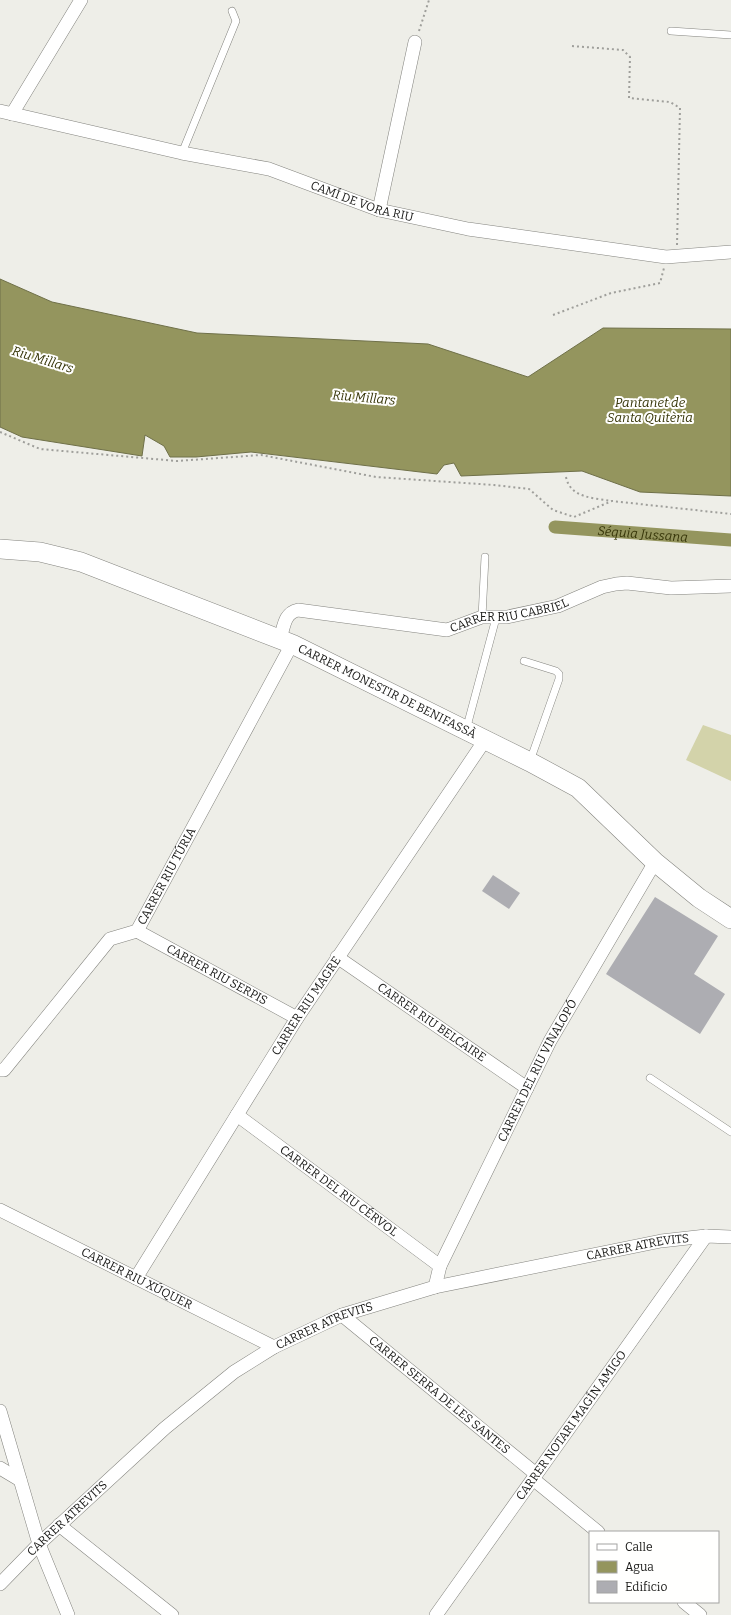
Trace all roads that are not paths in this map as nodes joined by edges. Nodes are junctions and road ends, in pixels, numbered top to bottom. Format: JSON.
{"nodes":[{"id":1,"x":81,"y":0,"type":"edge"},
{"id":2,"x":232,"y":11,"type":"dead end"},
{"id":3,"x":671,"y":31,"type":"dead end"},
{"id":4,"x":731,"y":35,"type":"edge"},
{"id":5,"x":415,"y":42,"type":"road end"},
{"id":6,"x":6,"y":113,"type":"edge"},
{"id":7,"x":182,"y":153,"type":"junction"},
{"id":8,"x":378,"y":210,"type":"junction"},
{"id":9,"x":731,"y":252,"type":"edge"},
{"id":10,"x":0,"y":549,"type":"edge"},
{"id":11,"x":485,"y":557,"type":"dead end"},
{"id":12,"x":731,"y":586,"type":"edge"},
{"id":13,"x":482,"y":617,"type":"junction"},
{"id":14,"x":496,"y":618,"type":"junction"},
{"id":15,"x":286,"y":642,"type":"junction"},
{"id":16,"x":524,"y":661,"type":"dead end"},
{"id":17,"x":466,"y":730,"type":"junction"},
{"id":18,"x":485,"y":740,"type":"junction"},
{"id":19,"x":530,"y":762,"type":"junction"},
{"id":20,"x":655,"y":862,"type":"junction"},
{"id":21,"x":731,"y":919,"type":"edge"},
{"id":22,"x":137,"y":932,"type":"junction"},
{"id":23,"x":337,"y":957,"type":"junction"},
{"id":24,"x":296,"y":1018,"type":"junction"},
{"id":25,"x":0,"y":1070,"type":"edge"},
{"id":26,"x":650,"y":1078,"type":"dead end"},
{"id":27,"x":527,"y":1088,"type":"junction"},
{"id":28,"x":237,"y":1115,"type":"junction"},
{"id":29,"x":731,"y":1132,"type":"edge"},
{"id":30,"x":0,"y":1210,"type":"edge"},
{"id":31,"x":706,"y":1236,"type":"junction"},
{"id":32,"x":731,"y":1237,"type":"edge"},
{"id":33,"x":440,"y":1266,"type":"junction"},
{"id":34,"x":136,"y":1278,"type":"junction"},
{"id":35,"x":435,"y":1287,"type":"junction"},
{"id":36,"x":342,"y":1316,"type":"junction"},
{"id":37,"x":274,"y":1347,"type":"junction"},
{"id":38,"x":0,"y":1411,"type":"edge"},
{"id":39,"x":0,"y":1468,"type":"edge"},
{"id":40,"x":535,"y":1476,"type":"junction"},
{"id":41,"x":20,"y":1480,"type":"junction"},
{"id":42,"x":59,"y":1525,"type":"junction"},
{"id":43,"x":597,"y":1531,"type":"edge"},
{"id":44,"x":39,"y":1544,"type":"junction"},
{"id":45,"x":0,"y":1584,"type":"edge"},
{"id":46,"x":685,"y":1603,"type":"edge"},
{"id":47,"x":68,"y":1615,"type":"edge"},
{"id":48,"x":172,"y":1615,"type":"edge"},
{"id":49,"x":436,"y":1615,"type":"edge"},
{"id":50,"x":700,"y":1615,"type":"edge"}],
"edges":[{"from":1,"to":6,"type":"street"},
{"from":2,"to":7,"type":"lane"},
{"from":3,"to":4,"type":"lane"},
{"from":5,"to":8,"type":"street"},
{"from":6,"to":7,"type":"street","name":"CAMÍ DE VORA RIU"},
{"from":7,"to":8,"type":"street","name":"CAMÍ DE VORA RIU"},
{"from":8,"to":9,"type":"street","name":"CAMÍ DE VORA RIU"},
{"from":10,"to":15,"type":"street","name":"CARRER MONESTIR DE BENIFASSÀ"},
{"from":11,"to":13,"type":"lane"},
{"from":12,"to":14,"type":"street","name":"CARRER RIU CABRIEL"},
{"from":13,"to":14,"type":"street","name":"CARRER RIU CABRIEL"},
{"from":13,"to":15,"type":"street","name":"CARRER RIU CABRIEL"},
{"from":14,"to":17,"type":"lane"},
{"from":15,"to":17,"type":"street","name":"CARRER MONESTIR DE BENIFASSÀ"},
{"from":15,"to":22,"type":"street","name":"CARRER RIU TÚRIA"},
{"from":16,"to":19,"type":"lane"},
{"from":17,"to":18,"type":"street","name":"CARRER MONESTIR DE BENIFASSÀ"},
{"from":18,"to":19,"type":"street","name":"CARRER MONESTIR DE BENIFASSÀ"},
{"from":18,"to":23,"type":"street","name":"CARRER RIU MAGRE"},
{"from":19,"to":20,"type":"street","name":"CARRER MONESTIR DE BENIFASSÀ"},
{"from":20,"to":21,"type":"street","name":"CARRER MONESTIR DE BENIFASSÀ"},
{"from":20,"to":27,"type":"street","name":"CARRER DEL RIU VINALOPÓ"},
{"from":22,"to":24,"type":"street","name":"CARRER RIU SERPIS"},
{"from":22,"to":25,"type":"street","name":"CARRER RIU TÚRIA"},
{"from":23,"to":24,"type":"street","name":"CARRER RIU MAGRE"},
{"from":23,"to":27,"type":"street","name":"CARRER RIU BELCAIRE"},
{"from":24,"to":28,"type":"street","name":"CARRER RIU MAGRE"},
{"from":26,"to":29,"type":"lane"},
{"from":27,"to":33,"type":"street","name":"CARRER DEL RIU VINALOPÓ"},
{"from":28,"to":33,"type":"street","name":"CARRER DEL RIU CÉRVOL"},
{"from":28,"to":34,"type":"street","name":"CARRER RIU MAGRE"},
{"from":30,"to":34,"type":"street","name":"CARRER RIU XÚQUER"},
{"from":31,"to":32,"type":"street","name":"CARRER ATREVITS"},
{"from":31,"to":35,"type":"street","name":"CARRER ATREVITS"},
{"from":31,"to":40,"type":"street","name":"CARRER NOTARI MAGÍN AMIGO"},
{"from":33,"to":35,"type":"street","name":"CARRER DEL RIU VINALOPÓ"},
{"from":34,"to":37,"type":"street","name":"CARRER RIU XÚQUER"},
{"from":35,"to":36,"type":"street","name":"CARRER ATREVITS"},
{"from":36,"to":37,"type":"street","name":"CARRER ATREVITS"},
{"from":36,"to":40,"type":"street","name":"CARRER SERRA DE LES SANTES"},
{"from":37,"to":42,"type":"street","name":"CARRER ATREVITS"},
{"from":38,"to":41,"type":"street"},
{"from":39,"to":41,"type":"street"},
{"from":40,"to":43,"type":"street","name":"CARRER SERRA DE LES SANTES"},
{"from":40,"to":49,"type":"street","name":"CARRER NOTARI MAGÍN AMIGO"},
{"from":41,"to":44,"type":"street"},
{"from":42,"to":44,"type":"street","name":"CARRER ATREVITS"},
{"from":42,"to":48,"type":"street"},
{"from":44,"to":45,"type":"street","name":"CARRER ATREVITS"},
{"from":44,"to":47,"type":"street"},
{"from":46,"to":50,"type":"street"}]}
